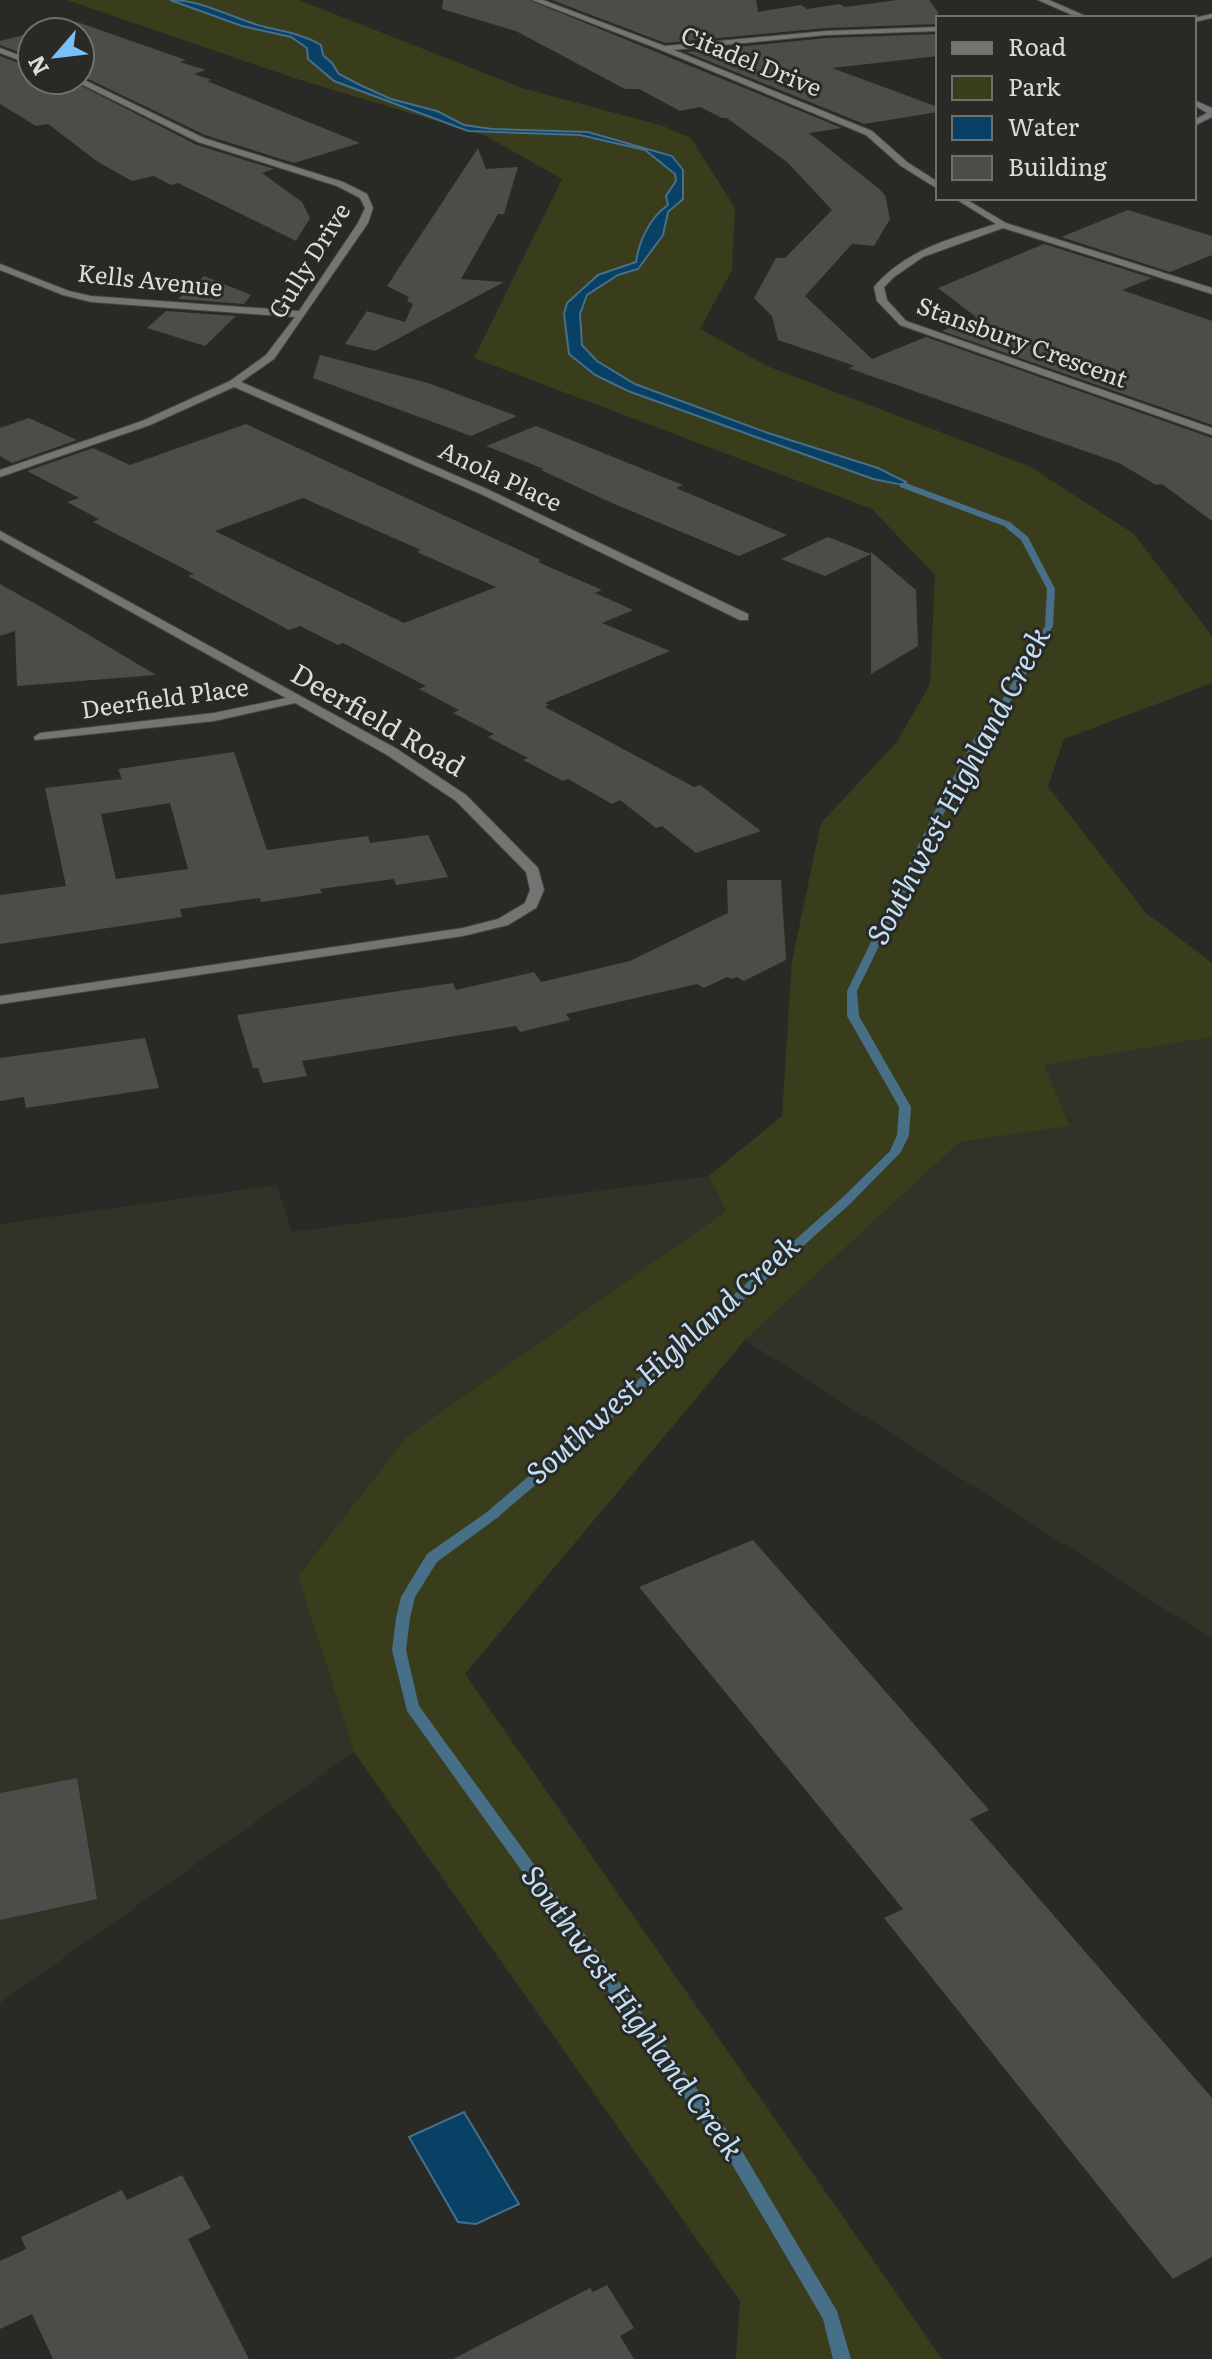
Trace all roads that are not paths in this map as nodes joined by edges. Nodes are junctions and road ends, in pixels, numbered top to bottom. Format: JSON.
{"nodes":[{"id":1,"x":536,"y":0,"type":"edge"},
{"id":2,"x":1042,"y":0,"type":"edge"},
{"id":3,"x":1081,"y":16,"type":"edge"},
{"id":4,"x":936,"y":29,"type":"edge"},
{"id":5,"x":664,"y":48,"type":"junction"},
{"id":6,"x":96,"y":89,"type":"edge"},
{"id":7,"x":1196,"y":103,"type":"edge"},
{"id":8,"x":1196,"y":122,"type":"edge"},
{"id":9,"x":936,"y":185,"type":"edge"},
{"id":10,"x":961,"y":200,"type":"edge"},
{"id":11,"x":1003,"y":225,"type":"junction"},
{"id":12,"x":0,"y":267,"type":"edge"},
{"id":13,"x":1212,"y":291,"type":"edge"},
{"id":14,"x":300,"y":314,"type":"junction"},
{"id":15,"x":234,"y":383,"type":"junction"},
{"id":16,"x":1212,"y":432,"type":"edge"},
{"id":17,"x":0,"y":474,"type":"edge"},
{"id":18,"x":0,"y":534,"type":"edge"},
{"id":19,"x":744,"y":617,"type":"dead end"},
{"id":20,"x":294,"y":700,"type":"junction"},
{"id":21,"x":40,"y":737,"type":"dead end"},
{"id":22,"x":0,"y":1000,"type":"edge"}],
"edges":[{"from":1,"to":5,"type":"street","name":"Citadel Drive"},
{"from":2,"to":3,"type":"street"},
{"from":4,"to":5,"type":"street"},
{"from":5,"to":9,"type":"street","name":"Citadel Drive"},
{"from":6,"to":14,"type":"street","name":"Gully Drive"},
{"from":7,"to":8,"type":"street"},
{"from":10,"to":11,"type":"street"},
{"from":11,"to":13,"type":"street"},
{"from":11,"to":16,"type":"street","name":"Stansbury Crescent"},
{"from":12,"to":14,"type":"street","name":"Kells Avenue"},
{"from":14,"to":15,"type":"street","name":"Gully Drive"},
{"from":15,"to":17,"type":"street","name":"Gully Drive"},
{"from":15,"to":19,"type":"street","name":"Anola Place"},
{"from":18,"to":20,"type":"street","name":"Deerfield Road"},
{"from":20,"to":21,"type":"street","name":"Deerfield Place"},
{"from":20,"to":22,"type":"street","name":"Deerfield Road"}]}
